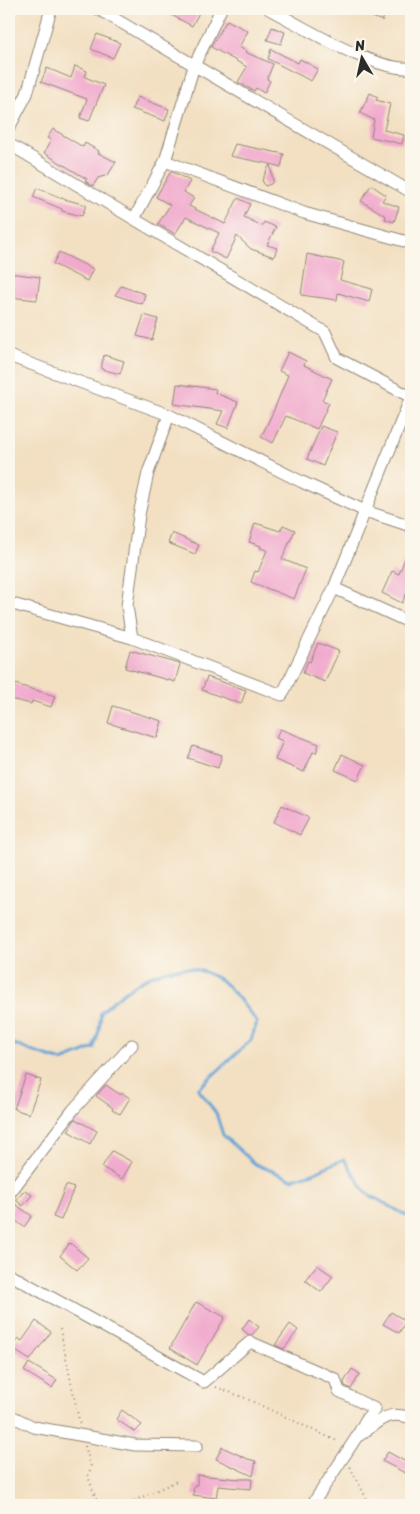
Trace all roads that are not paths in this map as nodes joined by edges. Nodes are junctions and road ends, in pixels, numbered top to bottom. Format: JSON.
{"nodes":[{"id":1,"x":50,"y":9,"type":"edge"},
{"id":2,"x":98,"y":9,"type":"edge"},
{"id":3,"x":221,"y":9,"type":"edge"},
{"id":4,"x":269,"y":9,"type":"edge"},
{"id":5,"x":194,"y":66,"type":"junction"},
{"id":6,"x":411,"y":68,"type":"edge"},
{"id":7,"x":9,"y":128,"type":"edge"},
{"id":8,"x":9,"y":144,"type":"edge"},
{"id":9,"x":164,"y":162,"type":"junction"},
{"id":10,"x":411,"y":192,"type":"edge"},
{"id":11,"x":134,"y":219,"type":"junction"},
{"id":12,"x":411,"y":242,"type":"edge"},
{"id":13,"x":9,"y":356,"type":"edge"},
{"id":14,"x":411,"y":397,"type":"edge"},
{"id":15,"x":169,"y":415,"type":"junction"},
{"id":16,"x":365,"y":511,"type":"junction"},
{"id":17,"x":411,"y":526,"type":"edge"},
{"id":18,"x":334,"y":588,"type":"junction"},
{"id":19,"x":9,"y":603,"type":"edge"},
{"id":20,"x":411,"y":623,"type":"edge"},
{"id":21,"x":132,"y":638,"type":"junction"},
{"id":22,"x":132,"y":1045,"type":"dead end"},
{"id":23,"x":9,"y":1194,"type":"edge"},
{"id":24,"x":9,"y":1274,"type":"edge"},
{"id":25,"x":9,"y":1415,"type":"edge"},
{"id":26,"x":411,"y":1418,"type":"edge"},
{"id":27,"x":356,"y":1438,"type":"junction"},
{"id":28,"x":197,"y":1446,"type":"dead end"},
{"id":29,"x":312,"y":1505,"type":"edge"}],
"edges":[{"from":1,"to":7,"type":"street"},
{"from":2,"to":5,"type":"street"},
{"from":3,"to":5,"type":"street"},
{"from":4,"to":6,"type":"street"},
{"from":5,"to":9,"type":"street"},
{"from":5,"to":10,"type":"street"},
{"from":8,"to":11,"type":"street"},
{"from":9,"to":11,"type":"street"},
{"from":9,"to":12,"type":"street"},
{"from":11,"to":14,"type":"street"},
{"from":13,"to":15,"type":"street"},
{"from":14,"to":16,"type":"street"},
{"from":15,"to":16,"type":"street"},
{"from":15,"to":21,"type":"street"},
{"from":16,"to":17,"type":"street"},
{"from":16,"to":18,"type":"street"},
{"from":18,"to":20,"type":"street"},
{"from":18,"to":21,"type":"street"},
{"from":19,"to":21,"type":"street"},
{"from":22,"to":23,"type":"street"},
{"from":24,"to":27,"type":"street"},
{"from":25,"to":28,"type":"street"},
{"from":26,"to":27,"type":"street"},
{"from":27,"to":29,"type":"street"}]}
